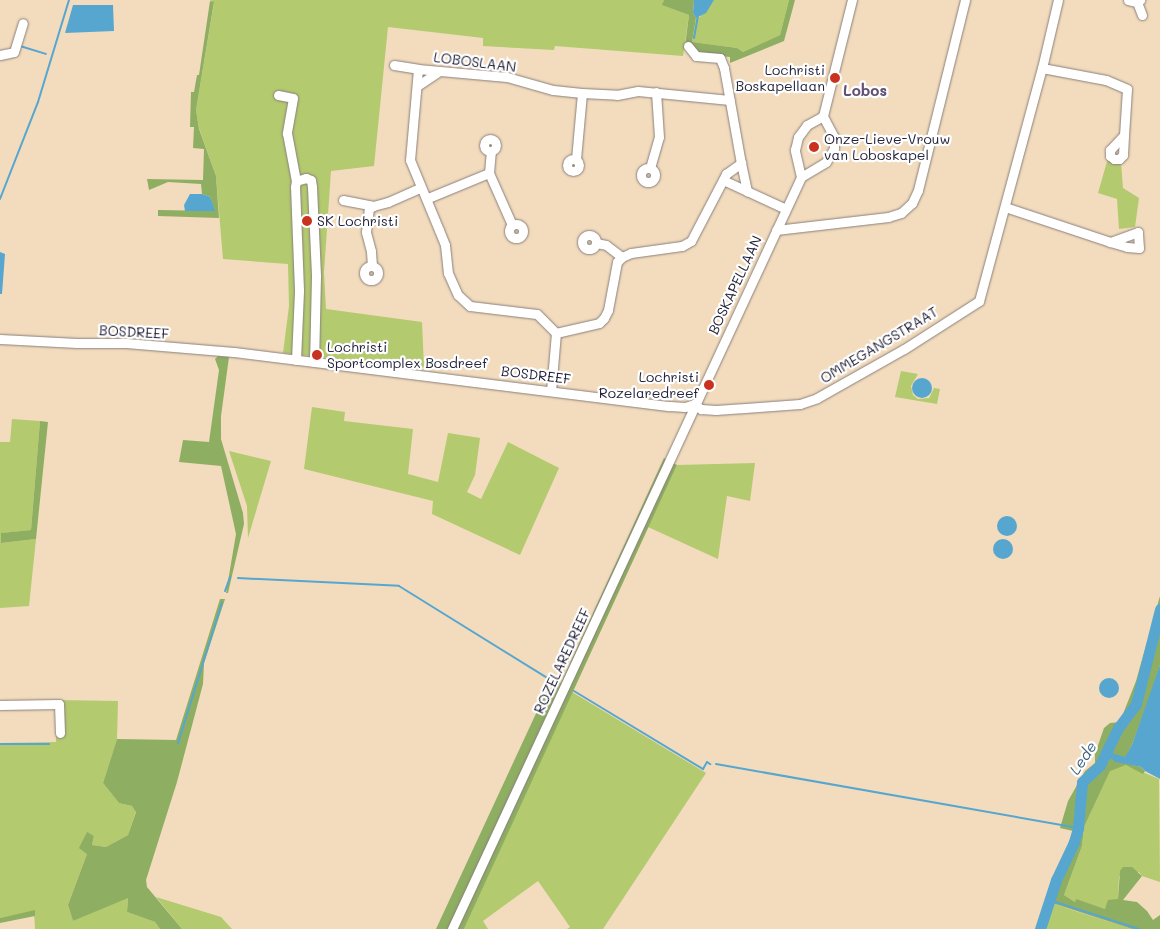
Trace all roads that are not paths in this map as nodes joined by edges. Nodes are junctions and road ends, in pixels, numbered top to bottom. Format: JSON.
{"nodes":[{"id":1,"x":852,"y":0,"type":"edge"},
{"id":2,"x":965,"y":0,"type":"edge"},
{"id":3,"x":1058,"y":0,"type":"edge"},
{"id":4,"x":1128,"y":0,"type":"edge"},
{"id":5,"x":1139,"y":1,"type":"edge"},
{"id":6,"x":1142,"y":15,"type":"dead end"},
{"id":7,"x":23,"y":23,"type":"dead end"},
{"id":8,"x":688,"y":46,"type":"dead end"},
{"id":9,"x":0,"y":55,"type":"edge"},
{"id":10,"x":394,"y":65,"type":"dead end"},
{"id":11,"x":1042,"y":68,"type":"junction"},
{"id":12,"x":418,"y":70,"type":"junction"},
{"id":13,"x":439,"y":71,"type":"junction"},
{"id":14,"x":417,"y":86,"type":"junction"},
{"id":15,"x":656,"y":92,"type":"junction"},
{"id":16,"x":582,"y":93,"type":"junction"},
{"id":17,"x":278,"y":95,"type":"dead end"},
{"id":18,"x":730,"y":100,"type":"junction"},
{"id":19,"x":823,"y":116,"type":"junction"},
{"id":20,"x":1124,"y":135,"type":"dead end"},
{"id":21,"x":491,"y":152,"type":"dead end"},
{"id":22,"x":576,"y":159,"type":"dead end"},
{"id":23,"x":741,"y":163,"type":"junction"},
{"id":24,"x":650,"y":168,"type":"dead end"},
{"id":25,"x":490,"y":173,"type":"junction"},
{"id":26,"x":800,"y":177,"type":"junction"},
{"id":27,"x":722,"y":180,"type":"junction"},
{"id":28,"x":296,"y":181,"type":"junction"},
{"id":29,"x":420,"y":188,"type":"junction"},
{"id":30,"x":746,"y":191,"type":"junction"},
{"id":31,"x":428,"y":198,"type":"junction"},
{"id":32,"x":343,"y":200,"type":"dead end"},
{"id":33,"x":373,"y":206,"type":"junction"},
{"id":34,"x":1005,"y":207,"type":"junction"},
{"id":35,"x":786,"y":209,"type":"junction"},
{"id":36,"x":512,"y":226,"type":"dead end"},
{"id":37,"x":776,"y":230,"type":"junction"},
{"id":38,"x":1110,"y":242,"type":"dead end"},
{"id":39,"x":596,"y":243,"type":"dead end"},
{"id":40,"x":622,"y":257,"type":"junction"},
{"id":41,"x":372,"y":266,"type":"dead end"},
{"id":42,"x":556,"y":333,"type":"junction"},
{"id":43,"x":0,"y":339,"type":"edge"},
{"id":44,"x":296,"y":360,"type":"junction"},
{"id":45,"x":314,"y":362,"type":"junction"},
{"id":46,"x":551,"y":391,"type":"junction"},
{"id":47,"x":694,"y":404,"type":"junction"},
{"id":48,"x":0,"y":705,"type":"edge"},
{"id":49,"x":60,"y":733,"type":"dead end"},
{"id":50,"x":452,"y":929,"type":"edge"}],
"edges":[{"from":1,"to":19,"type":"street"},
{"from":2,"to":37,"type":"street"},
{"from":3,"to":11,"type":"street","name":"OMMEGANGSTRAAT"},
{"from":4,"to":5,"type":"street"},
{"from":5,"to":6,"type":"street"},
{"from":7,"to":9,"type":"street"},
{"from":8,"to":18,"type":"street"},
{"from":10,"to":12,"type":"street","name":"LOBOSLAAN"},
{"from":11,"to":20,"type":"street"},
{"from":11,"to":34,"type":"street","name":"OMMEGANGSTRAAT"},
{"from":12,"to":13,"type":"street","name":"LOBOSLAAN"},
{"from":12,"to":14,"type":"street"},
{"from":13,"to":14,"type":"street"},
{"from":13,"to":16,"type":"street","name":"LOBOSLAAN"},
{"from":14,"to":29,"type":"street"},
{"from":15,"to":16,"type":"street","name":"LOBOSLAAN"},
{"from":15,"to":18,"type":"street","name":"LOBOSLAAN"},
{"from":15,"to":24,"type":"street"},
{"from":16,"to":22,"type":"street"},
{"from":17,"to":28,"type":"street"},
{"from":18,"to":23,"type":"street"},
{"from":19,"to":26,"type":"street"},
{"from":19,"to":26,"type":"street"},
{"from":21,"to":25,"type":"street"},
{"from":23,"to":27,"type":"street"},
{"from":23,"to":30,"type":"street"},
{"from":25,"to":31,"type":"street"},
{"from":25,"to":36,"type":"street"},
{"from":26,"to":35,"type":"street","name":"BOSKAPELLAAN"},
{"from":27,"to":30,"type":"street"},
{"from":27,"to":40,"type":"street"},
{"from":28,"to":44,"type":"street"},
{"from":28,"to":45,"type":"street"},
{"from":29,"to":31,"type":"street"},
{"from":29,"to":33,"type":"street"},
{"from":30,"to":35,"type":"street"},
{"from":31,"to":42,"type":"street"},
{"from":32,"to":33,"type":"street"},
{"from":33,"to":41,"type":"street"},
{"from":34,"to":38,"type":"street"},
{"from":34,"to":47,"type":"street","name":"OMMEGANGSTRAAT"},
{"from":35,"to":37,"type":"street","name":"BOSKAPELLAAN"},
{"from":37,"to":47,"type":"street","name":"BOSKAPELLAAN"},
{"from":39,"to":40,"type":"street"},
{"from":40,"to":42,"type":"street"},
{"from":42,"to":46,"type":"street"},
{"from":43,"to":44,"type":"street","name":"BOSDREEF"},
{"from":44,"to":45,"type":"street","name":"BOSDREEF"},
{"from":45,"to":46,"type":"street","name":"BOSDREEF"},
{"from":46,"to":47,"type":"street","name":"BOSDREEF"},
{"from":47,"to":50,"type":"street","name":"ROZELAREDREEF"},
{"from":48,"to":49,"type":"street"}]}
